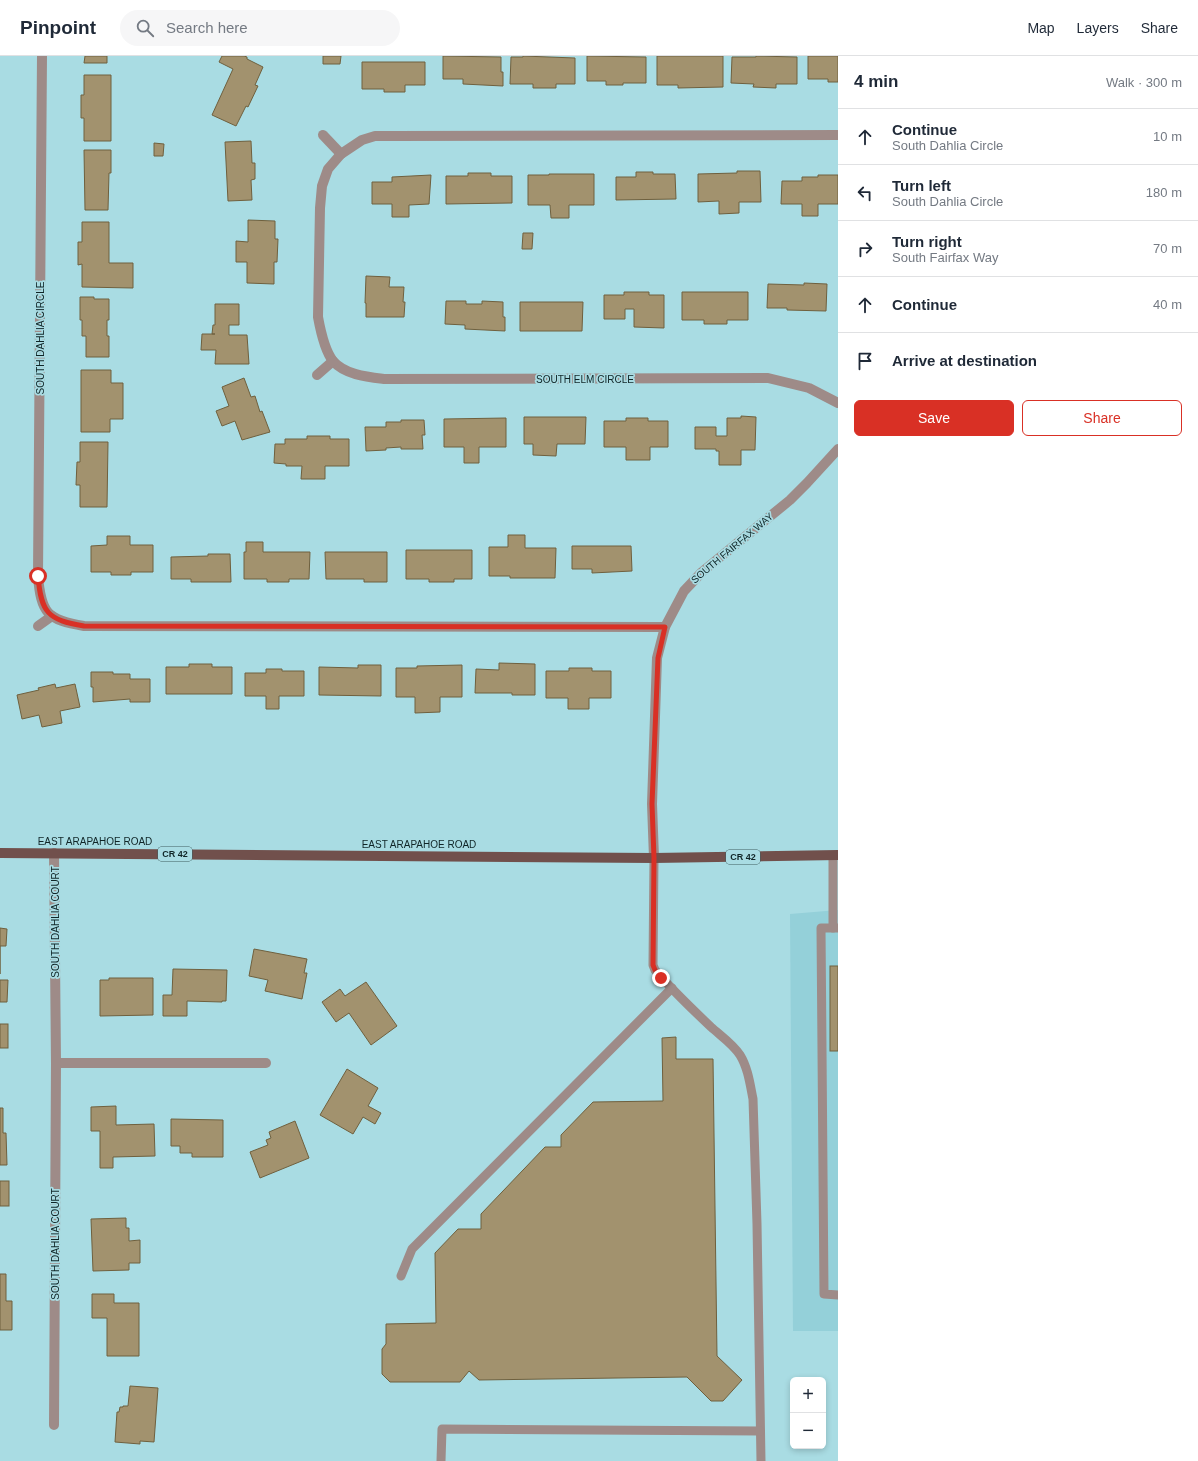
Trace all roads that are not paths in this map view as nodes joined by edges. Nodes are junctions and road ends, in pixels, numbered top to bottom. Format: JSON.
{"nodes":[{"id":1,"x":42,"y":56,"type":"edge"},
{"id":2,"x":323,"y":135,"type":"dead end"},
{"id":3,"x":838,"y":135,"type":"edge"},
{"id":4,"x":341,"y":154,"type":"junction"},
{"id":5,"x":333,"y":361,"type":"junction"},
{"id":6,"x":317,"y":375,"type":"dead end"},
{"id":7,"x":838,"y":403,"type":"edge"},
{"id":8,"x":838,"y":449,"type":"edge"},
{"id":9,"x":52,"y":616,"type":"junction"},
{"id":10,"x":38,"y":626,"type":"dead end"},
{"id":11,"x":665,"y":627,"type":"junction"},
{"id":12,"x":0,"y":853,"type":"edge"},
{"id":13,"x":54,"y":853,"type":"junction"},
{"id":14,"x":835,"y":856,"type":"edge"},
{"id":15,"x":654,"y":858,"type":"junction"},
{"id":16,"x":836,"y":928,"type":"edge"},
{"id":17,"x":672,"y":988,"type":"junction"},
{"id":18,"x":56,"y":1063,"type":"junction"},
{"id":19,"x":266,"y":1063,"type":"dead end"},
{"id":20,"x":400,"y":1276,"type":"dead end"},
{"id":21,"x":838,"y":1294,"type":"edge"},
{"id":22,"x":54,"y":1424,"type":"dead end"},
{"id":23,"x":760,"y":1431,"type":"junction"},
{"id":24,"x":441,"y":1461,"type":"edge"},
{"id":25,"x":761,"y":1461,"type":"edge"}],
"edges":[{"from":1,"to":9,"type":"street","name":"SOUTH DAHLIA CIRCLE"},
{"from":2,"to":4,"type":"street"},
{"from":3,"to":4,"type":"street"},
{"from":4,"to":5,"type":"street"},
{"from":5,"to":6,"type":"street"},
{"from":5,"to":7,"type":"street","name":"SOUTH ELM CIRCLE"},
{"from":8,"to":11,"type":"street","name":"SOUTH FAIRFAX WAY"},
{"from":9,"to":10,"type":"street"},
{"from":9,"to":11,"type":"street"},
{"from":11,"to":15,"type":"street","name":"SOUTH FAIRFAX WAY"},
{"from":12,"to":13,"type":"main road","name":"EAST ARAPAHOE ROAD","number":"CR 42"},
{"from":13,"to":15,"type":"main road","name":"EAST ARAPAHOE ROAD","number":"CR 42"},
{"from":13,"to":18,"type":"street","name":"SOUTH DAHLIA COURT"},
{"from":14,"to":15,"type":"main road","name":"EAST ARAPAHOE ROAD","number":"CR 42"},
{"from":14,"to":16,"type":"lane"},
{"from":15,"to":17,"type":"lane"},
{"from":16,"to":21,"type":"lane"},
{"from":17,"to":20,"type":"lane"},
{"from":17,"to":23,"type":"lane"},
{"from":18,"to":19,"type":"street"},
{"from":18,"to":22,"type":"street","name":"SOUTH DAHLIA COURT"},
{"from":23,"to":24,"type":"lane"},
{"from":23,"to":25,"type":"lane"}]}
